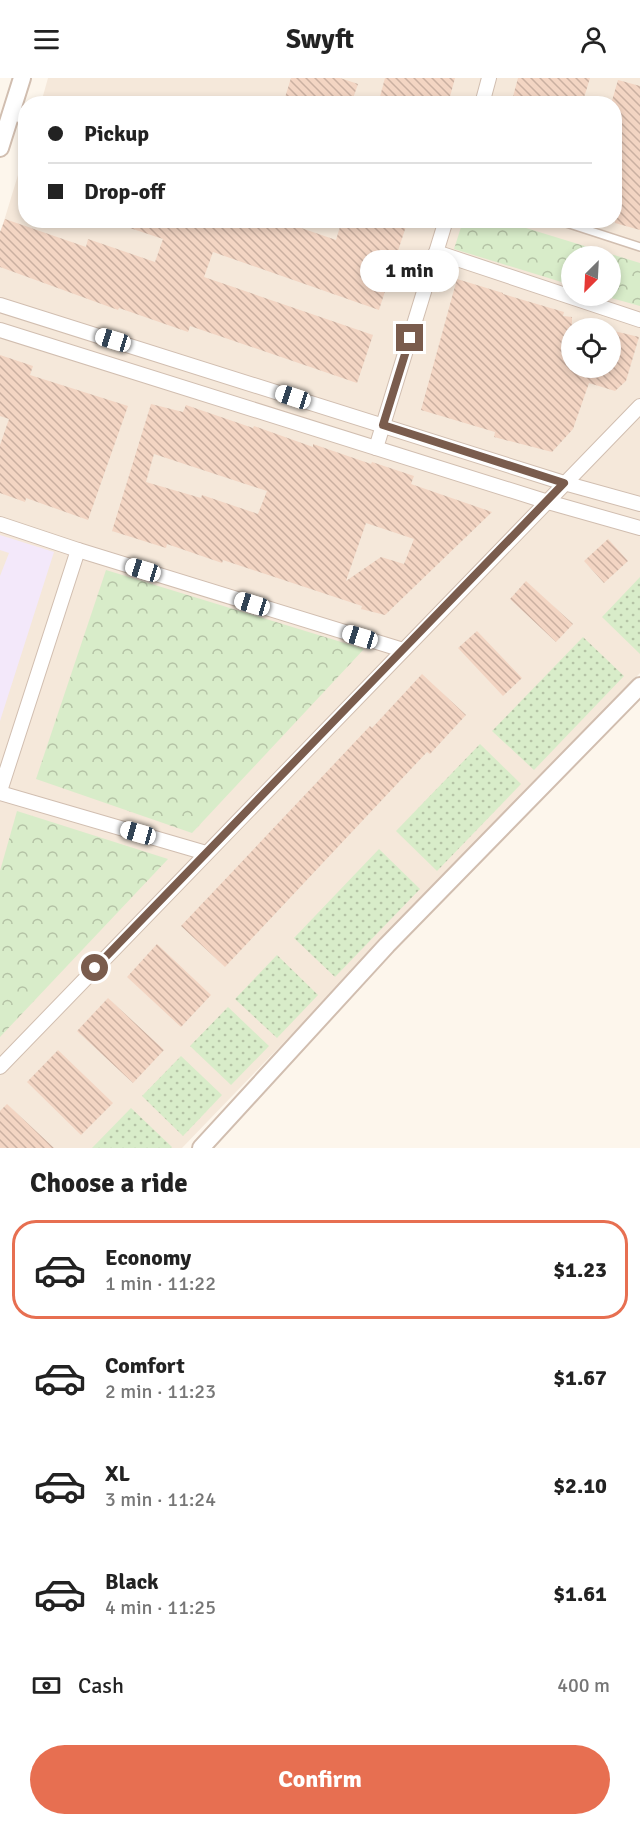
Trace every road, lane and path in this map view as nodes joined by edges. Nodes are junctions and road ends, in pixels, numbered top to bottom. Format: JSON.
{"nodes":[{"id":1,"x":22,"y":78,"type":"edge"},
{"id":2,"x":489,"y":78,"type":"edge"},
{"id":3,"x":20,"y":96,"type":"edge"},
{"id":4,"x":484,"y":96,"type":"edge"},
{"id":5,"x":18,"y":115,"type":"edge"},
{"id":6,"x":0,"y":148,"type":"edge"},
{"id":7,"x":444,"y":228,"type":"edge"},
{"id":8,"x":582,"y":228,"type":"edge"},
{"id":9,"x":640,"y":247,"type":"edge"},
{"id":10,"x":436,"y":252,"type":"junction"},
{"id":11,"x":0,"y":305,"type":"edge"},
{"id":12,"x":640,"y":320,"type":"edge"},
{"id":13,"x":0,"y":330,"type":"edge"},
{"id":14,"x":640,"y":406,"type":"edge"},
{"id":15,"x":383,"y":425,"type":"junction"},
{"id":16,"x":376,"y":448,"type":"junction"},
{"id":17,"x":564,"y":483,"type":"junction"},
{"id":18,"x":548,"y":501,"type":"junction"},
{"id":19,"x":640,"y":504,"type":"edge"},
{"id":20,"x":0,"y":524,"type":"edge"},
{"id":21,"x":640,"y":528,"type":"edge"},
{"id":22,"x":78,"y":550,"type":"junction"},
{"id":23,"x":404,"y":651,"type":"junction"},
{"id":24,"x":640,"y":686,"type":"edge"},
{"id":25,"x":0,"y":792,"type":"edge"},
{"id":26,"x":206,"y":853,"type":"junction"},
{"id":27,"x":0,"y":1067,"type":"edge"},
{"id":28,"x":201,"y":1148,"type":"edge"}],
"edges":[{"from":1,"to":3,"type":"street"},
{"from":2,"to":4,"type":"street"},
{"from":5,"to":6,"type":"street"},
{"from":7,"to":10,"type":"street"},
{"from":8,"to":9,"type":"lane"},
{"from":10,"to":12,"type":"street"},
{"from":10,"to":15,"type":"street"},
{"from":11,"to":15,"type":"street"},
{"from":13,"to":16,"type":"street"},
{"from":14,"to":17,"type":"street"},
{"from":15,"to":16,"type":"street"},
{"from":15,"to":17,"type":"street"},
{"from":16,"to":18,"type":"street"},
{"from":17,"to":18,"type":"street"},
{"from":17,"to":19,"type":"street"},
{"from":18,"to":21,"type":"street"},
{"from":18,"to":23,"type":"street"},
{"from":20,"to":22,"type":"street"},
{"from":22,"to":23,"type":"street"},
{"from":22,"to":25,"type":"street"},
{"from":23,"to":26,"type":"street"},
{"from":24,"to":28,"type":"street"},
{"from":25,"to":26,"type":"street"},
{"from":26,"to":27,"type":"street"}]}
